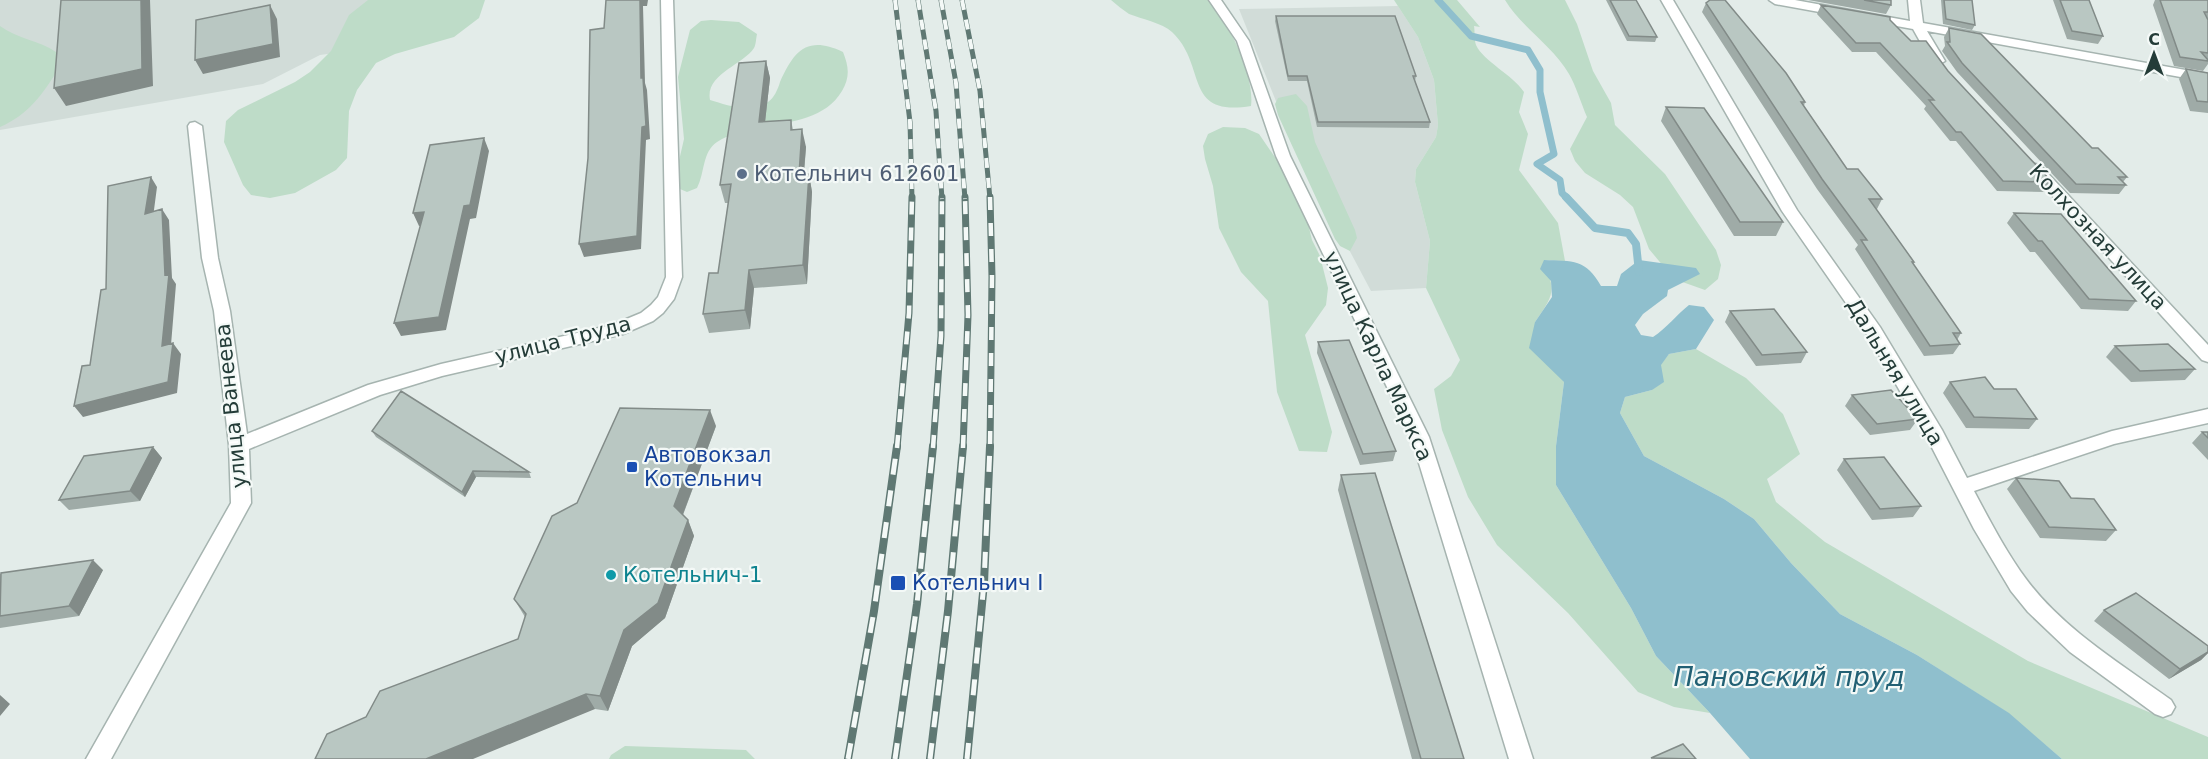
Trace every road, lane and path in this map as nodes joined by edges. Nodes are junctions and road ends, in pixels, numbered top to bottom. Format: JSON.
{"nodes":[{"id":1,"x":667,"y":0,"type":"edge"},
{"id":2,"x":1215,"y":0,"type":"edge"},
{"id":3,"x":1667,"y":0,"type":"edge"},
{"id":4,"x":1775,"y":0,"type":"edge"},
{"id":5,"x":1914,"y":0,"type":"edge"},
{"id":6,"x":1917,"y":26,"type":"junction"},
{"id":7,"x":1950,"y":76,"type":"edge"},
{"id":8,"x":2208,"y":78,"type":"edge"},
{"id":9,"x":195,"y":126,"type":"dead end"},
{"id":10,"x":2026,"y":159,"type":"edge"},
{"id":11,"x":2208,"y":356,"type":"edge"},
{"id":12,"x":2208,"y":416,"type":"edge"},
{"id":13,"x":239,"y":445,"type":"junction"},
{"id":14,"x":1964,"y":487,"type":"junction"},
{"id":15,"x":2163,"y":707,"type":"dead end"},
{"id":16,"x":98,"y":759,"type":"edge"},
{"id":17,"x":1521,"y":759,"type":"edge"}],
"edges":[{"from":1,"to":13,"type":"street","name":"улица Труда"},
{"from":2,"to":17,"type":"street","name":"улица Карла Маркса"},
{"from":3,"to":14,"type":"street","name":"Дальняя улица"},
{"from":4,"to":6,"type":"street"},
{"from":5,"to":6,"type":"street"},
{"from":6,"to":7,"type":"street"},
{"from":6,"to":8,"type":"street"},
{"from":9,"to":13,"type":"street","name":"улица Ванеева"},
{"from":10,"to":11,"type":"street","name":"Колхозная улица"},
{"from":12,"to":14,"type":"street"},
{"from":13,"to":16,"type":"street","name":"улица Ванеева"},
{"from":14,"to":15,"type":"street","name":"Дальняя улица"}]}
